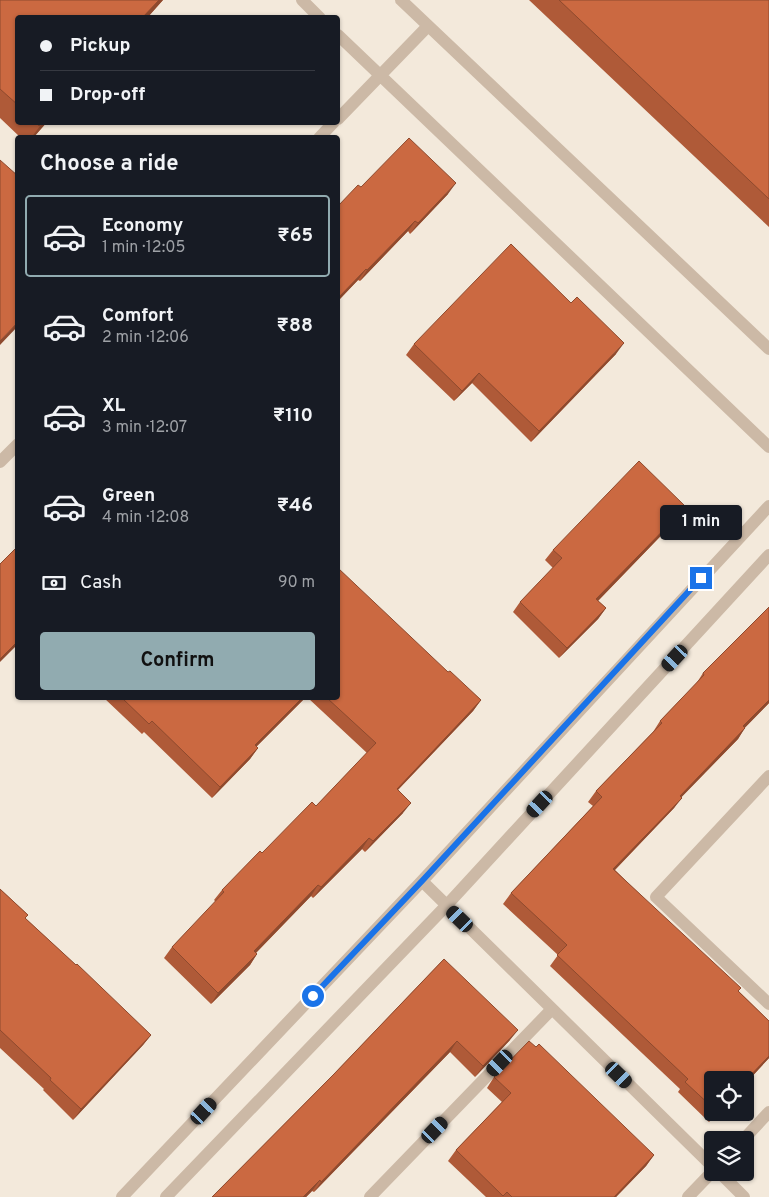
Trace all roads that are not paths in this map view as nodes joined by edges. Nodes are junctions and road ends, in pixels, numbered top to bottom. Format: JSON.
{"nodes":[{"id":1,"x":302,"y":0,"type":"edge"},
{"id":2,"x":401,"y":0,"type":"edge"},
{"id":3,"x":317,"y":15,"type":"edge"},
{"id":4,"x":428,"y":26,"type":"junction"},
{"id":5,"x":340,"y":37,"type":"edge"},
{"id":6,"x":380,"y":76,"type":"junction"},
{"id":7,"x":340,"y":117,"type":"edge"},
{"id":8,"x":331,"y":125,"type":"edge"},
{"id":9,"x":322,"y":135,"type":"edge"},
{"id":10,"x":769,"y":349,"type":"edge"},
{"id":11,"x":15,"y":447,"type":"edge"},
{"id":12,"x":769,"y":447,"type":"edge"},
{"id":13,"x":0,"y":462,"type":"edge"},
{"id":14,"x":769,"y":506,"type":"edge"},
{"id":15,"x":769,"y":556,"type":"edge"},
{"id":16,"x":769,"y":776,"type":"edge"},
{"id":17,"x":422,"y":881,"type":"junction"},
{"id":18,"x":446,"y":906,"type":"junction"},
{"id":19,"x":769,"y":1004,"type":"edge"},
{"id":20,"x":552,"y":1010,"type":"junction"},
{"id":21,"x":769,"y":1112,"type":"edge"},
{"id":22,"x":751,"y":1131,"type":"edge"},
{"id":23,"x":704,"y":1158,"type":"edge"},
{"id":24,"x":704,"y":1180,"type":"edge"},
{"id":25,"x":728,"y":1181,"type":"edge"},
{"id":26,"x":122,"y":1197,"type":"edge"},
{"id":27,"x":166,"y":1197,"type":"edge"},
{"id":28,"x":370,"y":1197,"type":"edge"},
{"id":29,"x":688,"y":1197,"type":"edge"},
{"id":30,"x":744,"y":1197,"type":"edge"}],
"edges":[{"from":1,"to":3,"type":"street"},
{"from":2,"to":4,"type":"street"},
{"from":4,"to":6,"type":"street"},
{"from":4,"to":10,"type":"street"},
{"from":5,"to":6,"type":"street"},
{"from":6,"to":7,"type":"street"},
{"from":6,"to":12,"type":"street"},
{"from":8,"to":9,"type":"street"},
{"from":11,"to":13,"type":"street"},
{"from":14,"to":17,"type":"street"},
{"from":15,"to":18,"type":"street"},
{"from":16,"to":19,"type":"street"},
{"from":17,"to":18,"type":"street"},
{"from":17,"to":26,"type":"street"},
{"from":18,"to":20,"type":"street"},
{"from":18,"to":27,"type":"street"},
{"from":20,"to":23,"type":"street"},
{"from":20,"to":28,"type":"street"},
{"from":21,"to":22,"type":"street"},
{"from":24,"to":29,"type":"street"},
{"from":25,"to":30,"type":"street"}]}
